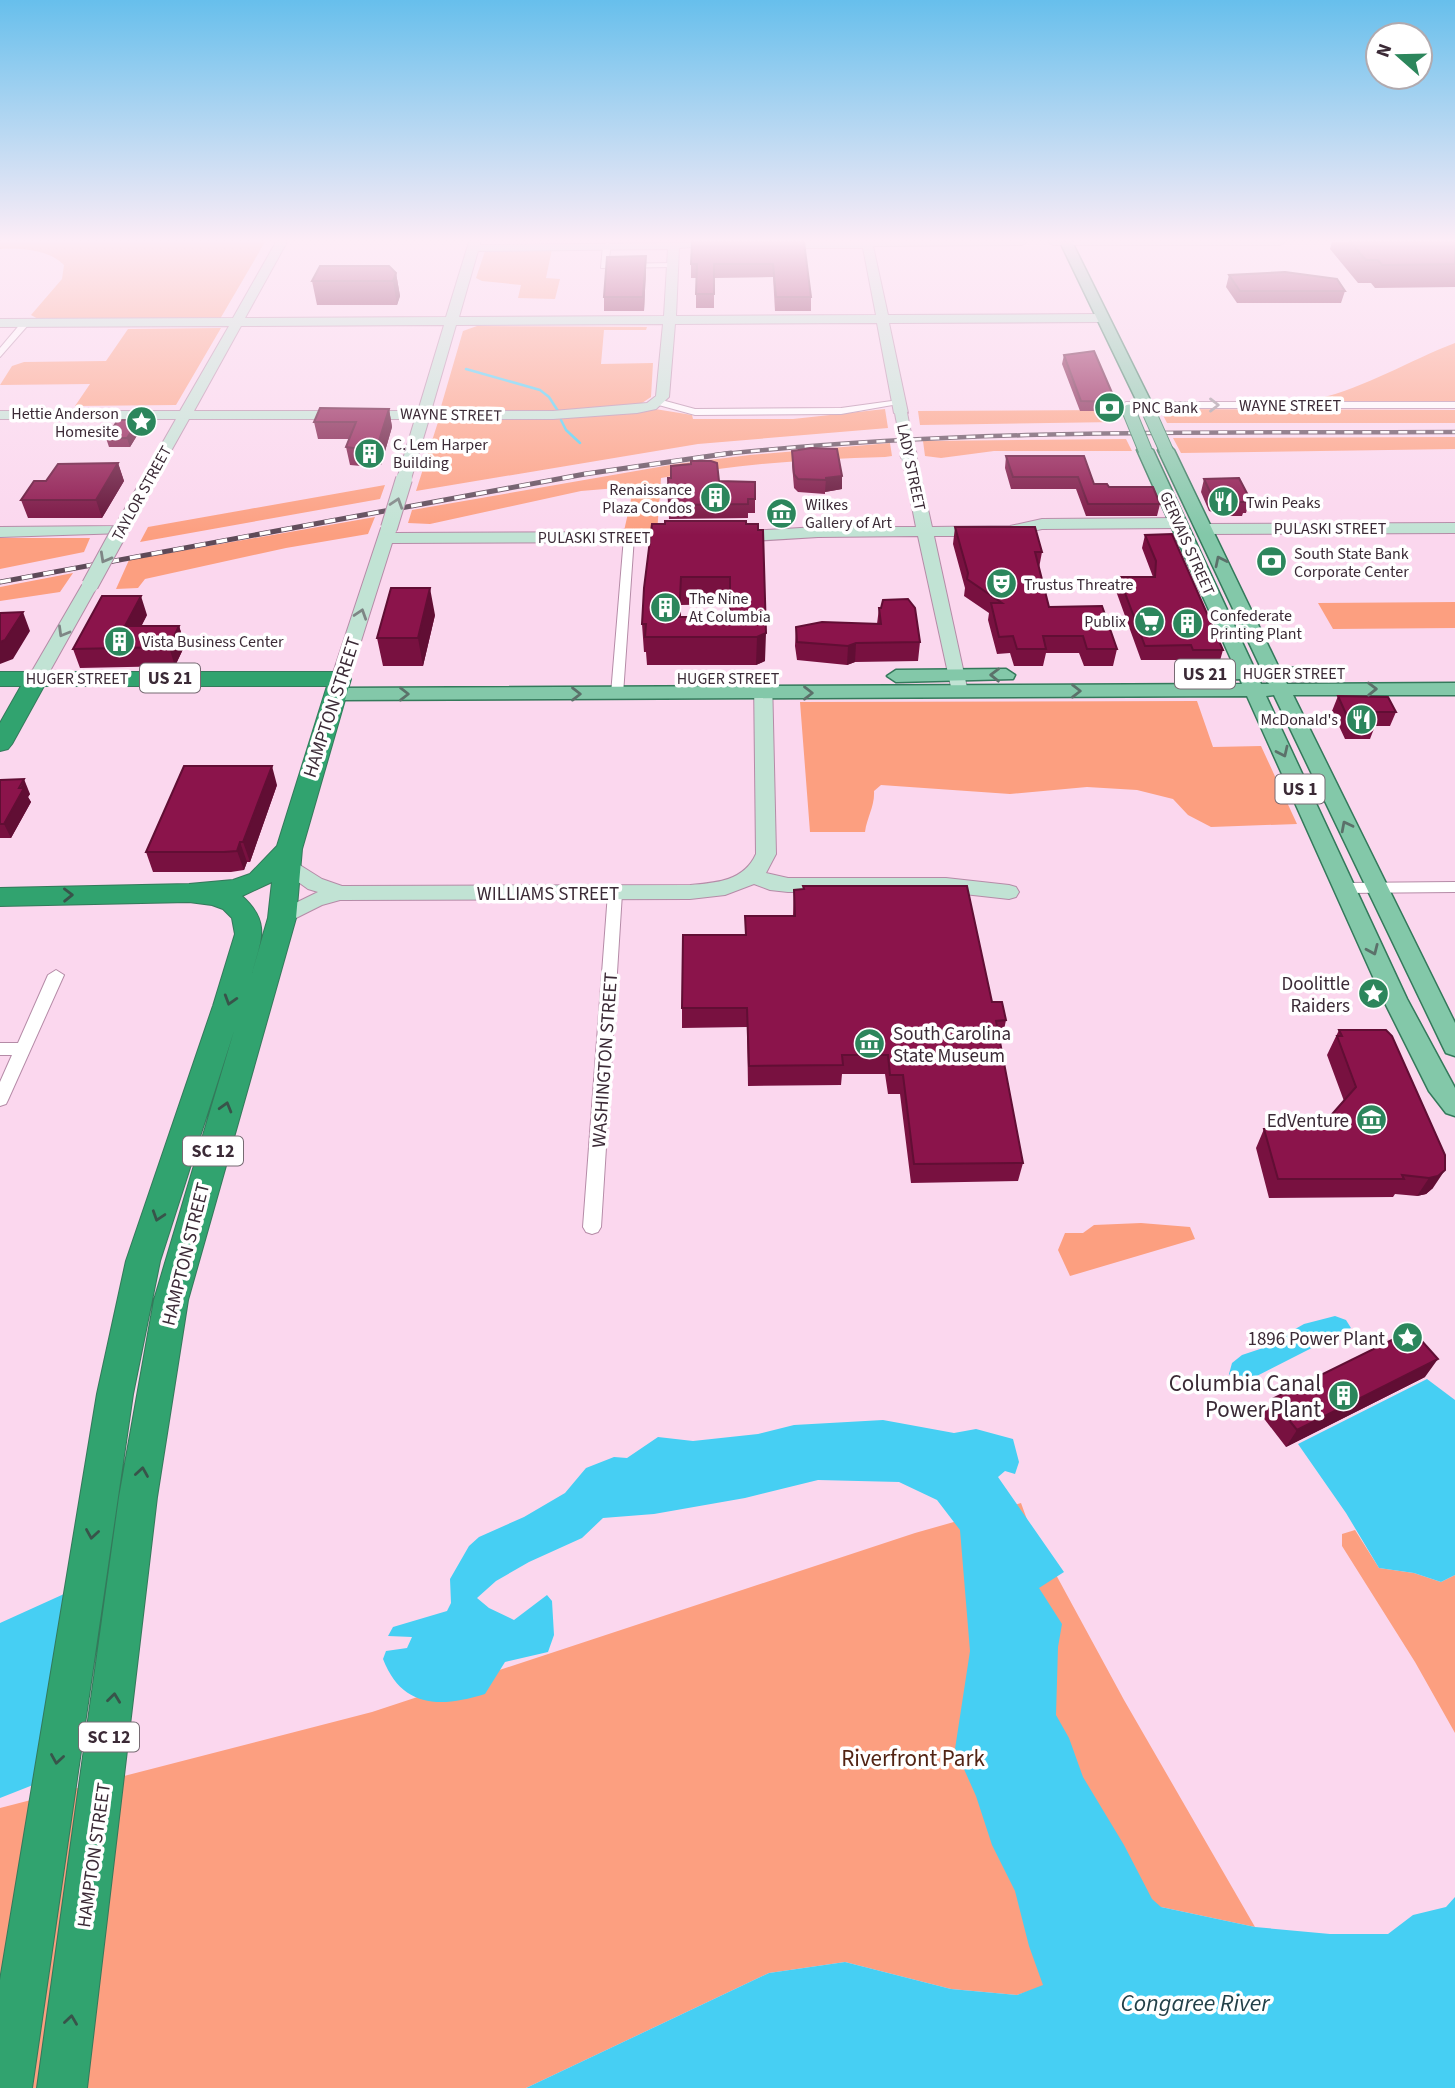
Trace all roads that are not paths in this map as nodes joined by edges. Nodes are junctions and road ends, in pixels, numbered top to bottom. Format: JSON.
{"nodes":[{"id":1,"x":12,"y":339,"type":"edge"},
{"id":2,"x":227,"y":339,"type":"edge"},
{"id":3,"x":447,"y":339,"type":"edge"},
{"id":4,"x":668,"y":339,"type":"edge"},
{"id":5,"x":886,"y":339,"type":"edge"},
{"id":6,"x":1107,"y":339,"type":"edge"},
{"id":7,"x":0,"y":354,"type":"edge"},
{"id":8,"x":657,"y":402,"type":"junction"},
{"id":9,"x":1125,"y":403,"type":"joint"},
{"id":10,"x":1455,"y":405,"type":"edge"},
{"id":11,"x":900,"y":408,"type":"junction"},
{"id":12,"x":1147,"y":409,"type":"junction"},
{"id":13,"x":425,"y":414,"type":"junction"},
{"id":14,"x":0,"y":415,"type":"edge"},
{"id":15,"x":186,"y":415,"type":"junction"},
{"id":16,"x":1169,"y":502,"type":"junction"},
{"id":17,"x":1178,"y":523,"type":"junction"},
{"id":18,"x":1455,"y":528,"type":"edge"},
{"id":19,"x":1204,"y":529,"type":"junction"},
{"id":20,"x":120,"y":530,"type":"junction"},
{"id":21,"x":925,"y":531,"type":"junction"},
{"id":22,"x":0,"y":532,"type":"edge"},
{"id":23,"x":387,"y":533,"type":"junction"},
{"id":24,"x":629,"y":537,"type":"junction"},
{"id":25,"x":692,"y":537,"type":"edge"},
{"id":26,"x":717,"y":537,"type":"edge"},
{"id":27,"x":1455,"y":673,"type":"edge"},
{"id":28,"x":0,"y":679,"type":"edge"},
{"id":29,"x":1276,"y":681,"type":"junction"},
{"id":30,"x":1251,"y":682,"type":"junction"},
{"id":31,"x":957,"y":683,"type":"junction"},
{"id":32,"x":338,"y":686,"type":"junction"},
{"id":33,"x":618,"y":686,"type":"junction"},
{"id":34,"x":763,"y":686,"type":"junction"},
{"id":35,"x":32,"y":687,"type":"junction"},
{"id":36,"x":1455,"y":689,"type":"edge"},
{"id":37,"x":0,"y":696,"type":"edge"},
{"id":38,"x":0,"y":744,"type":"edge"},
{"id":39,"x":288,"y":857,"type":"junction"},
{"id":40,"x":753,"y":875,"type":"junction"},
{"id":41,"x":1345,"y":887,"type":"junction"},
{"id":42,"x":1376,"y":887,"type":"junction"},
{"id":43,"x":1455,"y":887,"type":"edge"},
{"id":44,"x":1009,"y":891,"type":"dead end"},
{"id":45,"x":189,"y":893,"type":"junction"},
{"id":46,"x":340,"y":893,"type":"junction"},
{"id":47,"x":615,"y":893,"type":"junction"},
{"id":48,"x":0,"y":897,"type":"edge"},
{"id":49,"x":282,"y":918,"type":"junction"},
{"id":50,"x":56,"y":975,"type":"dead end"},
{"id":51,"x":1455,"y":1047,"type":"edge"},
{"id":52,"x":0,"y":1049,"type":"edge"},
{"id":53,"x":22,"y":1049,"type":"junction"},
{"id":54,"x":0,"y":1100,"type":"edge"},
{"id":55,"x":1455,"y":1106,"type":"edge"},
{"id":56,"x":592,"y":1227,"type":"dead end"},
{"id":57,"x":135,"y":1390,"type":"junction"},
{"id":58,"x":7,"y":2088,"type":"edge"},
{"id":59,"x":62,"y":2088,"type":"edge"}],
"edges":[{"from":1,"to":7,"type":"street"},
{"from":2,"to":15,"type":"street","name":"TAYLOR STREET"},
{"from":3,"to":13,"type":"street","name":"HAMPTON STREET","number":"SC 12"},
{"from":4,"to":8,"type":"street"},
{"from":5,"to":11,"type":"street","name":"LADY STREET"},
{"from":6,"to":12,"type":"main road","name":"GERVAIS STREET"},
{"from":8,"to":11,"type":"street","name":"WAYNE STREET"},
{"from":8,"to":13,"type":"street","name":"WAYNE STREET"},
{"from":9,"to":12,"type":"street","name":"WAYNE STREET"},
{"from":9,"to":16,"type":"main road","name":"GERVAIS STREET","number":"US 1","bridge":true},
{"from":12,"to":10,"type":"street","name":"WAYNE STREET","one_way":true},
{"from":11,"to":21,"type":"street","name":"LADY STREET","bridge":true},
{"from":12,"to":19,"type":"main road","name":"GERVAIS STREET","bridge":true},
{"from":13,"to":15,"type":"street","name":"WAYNE STREET"},
{"from":23,"to":13,"type":"street","name":"HAMPTON STREET","number":"SC 12","one_way":true,"bridge":true},
{"from":14,"to":15,"type":"street","name":"WAYNE STREET"},
{"from":15,"to":20,"type":"street","name":"TAYLOR STREET"},
{"from":16,"to":17,"type":"main road","name":"GERVAIS STREET","number":"US 1"},
{"from":16,"to":19,"type":"main road"},
{"from":17,"to":21,"type":"street"},
{"from":17,"to":30,"type":"main road","name":"GERVAIS STREET","number":"US 1"},
{"from":18,"to":19,"type":"street","name":"PULASKI STREET"},
{"from":29,"to":19,"type":"main road","name":"GERVAIS STREET","one_way":true},
{"from":20,"to":22,"type":"street"},
{"from":20,"to":35,"type":"street","name":"TAYLOR STREET","one_way":true,"bridge":true},
{"from":21,"to":26,"type":"street"},
{"from":21,"to":31,"type":"street","name":"LADY STREET"},
{"from":23,"to":24,"type":"street","name":"PULASKI STREET"},
{"from":32,"to":23,"type":"street","name":"HAMPTON STREET","number":"SC 12","one_way":true},
{"from":24,"to":25,"type":"street","name":"PULASKI STREET"},
{"from":24,"to":33,"type":"street"},
{"from":27,"to":29,"type":"main road","name":"HUGER STREET","number":"US 21"},
{"from":28,"to":35,"type":"highway","name":"HUGER STREET","number":"US 21"},
{"from":29,"to":30,"type":"main road","name":"HUGER STREET","number":"US 21"},
{"from":29,"to":36,"type":"main road","name":"HUGER STREET","number":"US 21","one_way":true},
{"from":42,"to":29,"type":"main road","name":"GERVAIS STREET","one_way":true},
{"from":30,"to":31,"type":"main road","name":"HUGER STREET","number":"US 21"},
{"from":30,"to":41,"type":"main road","name":"GERVAIS STREET","number":"US 1","one_way":true},
{"from":31,"to":34,"type":"main road","name":"HUGER STREET","number":"US 21"},
{"from":32,"to":33,"type":"main road","name":"HUGER STREET","number":"US 21"},
{"from":32,"to":35,"type":"highway","name":"HUGER STREET","number":"US 21"},
{"from":32,"to":39,"type":"highway","name":"HAMPTON STREET","number":"SC 12"},
{"from":33,"to":34,"type":"main road","name":"HUGER STREET","number":"US 21"},
{"from":34,"to":40,"type":"street"},
{"from":35,"to":37,"type":"highway","name":"HUGER STREET","number":"US 21"},
{"from":35,"to":38,"type":"highway","name":"TAYLOR STREET"},
{"from":39,"to":45,"type":"highway"},
{"from":39,"to":46,"type":"street","name":"WILLIAMS STREET"},
{"from":39,"to":49,"type":"highway","name":"HAMPTON STREET","number":"SC 12"},
{"from":40,"to":44,"type":"street"},
{"from":40,"to":47,"type":"street","name":"WILLIAMS STREET"},
{"from":41,"to":42,"type":"street"},
{"from":41,"to":55,"type":"main road","name":"GERVAIS STREET","number":"US 1","one_way":true},
{"from":42,"to":43,"type":"street"},
{"from":42,"to":51,"type":"main road","name":"GERVAIS STREET"},
{"from":48,"to":45,"type":"highway","number":"SC 12","one_way":true},
{"from":45,"to":57,"type":"highway","name":"HAMPTON STREET","number":"SC 12","one_way":true},
{"from":46,"to":47,"type":"street","name":"WILLIAMS STREET"},
{"from":46,"to":49,"type":"street","name":"WILLIAMS STREET"},
{"from":47,"to":56,"type":"street","name":"WASHINGTON STREET"},
{"from":57,"to":49,"type":"highway","name":"HAMPTON STREET","number":"SC 12","one_way":true},
{"from":50,"to":53,"type":"street"},
{"from":52,"to":53,"type":"street"},
{"from":53,"to":54,"type":"street"},
{"from":57,"to":58,"type":"highway","name":"HAMPTON STREET","number":"SC 12","one_way":true},
{"from":59,"to":57,"type":"highway","name":"HAMPTON STREET","number":"SC 12","one_way":true}]}
